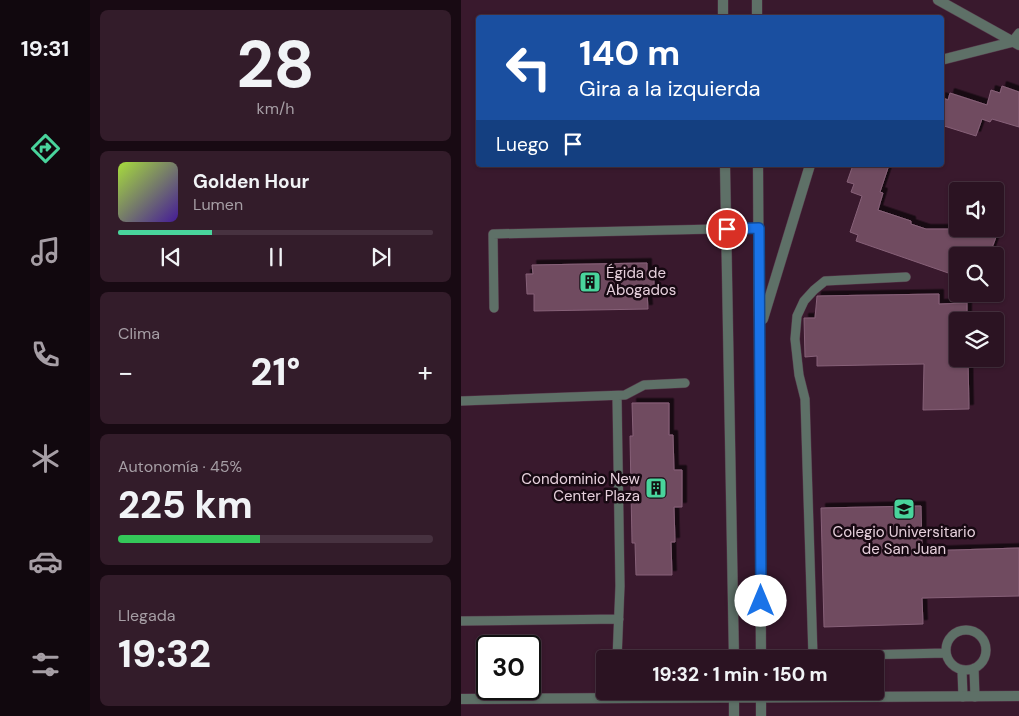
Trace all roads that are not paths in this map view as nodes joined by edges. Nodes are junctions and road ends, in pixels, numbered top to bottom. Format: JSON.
{"nodes":[{"id":1,"x":723,"y":0,"type":"edge"},
{"id":2,"x":757,"y":0,"type":"edge"},
{"id":3,"x":938,"y":0,"type":"edge"},
{"id":4,"x":723,"y":15,"type":"edge"},
{"id":5,"x":757,"y":15,"type":"edge"},
{"id":6,"x":1017,"y":40,"type":"edge"},
{"id":7,"x":944,"y":59,"type":"edge"},
{"id":8,"x":725,"y":167,"type":"edge"},
{"id":9,"x":758,"y":167,"type":"edge"},
{"id":10,"x":809,"y":167,"type":"edge"},
{"id":11,"x":759,"y":228,"type":"junction"},
{"id":12,"x":727,"y":229,"type":"junction"},
{"id":13,"x":906,"y":278,"type":"dead end"},
{"id":14,"x":494,"y":308,"type":"dead end"},
{"id":15,"x":759,"y":330,"type":"junction"},
{"id":16,"x":685,"y":383,"type":"dead end"},
{"id":17,"x":617,"y":396,"type":"junction"},
{"id":18,"x":461,"y":401,"type":"edge"},
{"id":19,"x":619,"y":619,"type":"junction"},
{"id":20,"x":461,"y":621,"type":"edge"},
{"id":21,"x":617,"y":650,"type":"edge"},
{"id":22,"x":734,"y":650,"type":"edge"},
{"id":23,"x":761,"y":650,"type":"edge"},
{"id":24,"x":946,"y":653,"type":"junction"},
{"id":25,"x":975,"y":668,"type":"junction"},
{"id":26,"x":962,"y":670,"type":"junction"},
{"id":27,"x":596,"y":695,"type":"edge"},
{"id":28,"x":884,"y":696,"type":"edge"},
{"id":29,"x":1019,"y":696,"type":"edge"},
{"id":30,"x":975,"y":697,"type":"junction"},
{"id":31,"x":963,"y":698,"type":"junction"},
{"id":32,"x":461,"y":699,"type":"edge"},
{"id":33,"x":735,"y":700,"type":"edge"},
{"id":34,"x":761,"y":700,"type":"edge"},
{"id":35,"x":735,"y":716,"type":"edge"},
{"id":36,"x":761,"y":716,"type":"edge"}],
"edges":[{"from":1,"to":4,"type":"street"},
{"from":2,"to":5,"type":"street"},
{"from":3,"to":6,"type":"street"},
{"from":6,"to":7,"type":"street"},
{"from":8,"to":12,"type":"street"},
{"from":9,"to":11,"type":"street"},
{"from":10,"to":15,"type":"street"},
{"from":11,"to":12,"type":"lane"},
{"from":11,"to":15,"type":"street"},
{"from":12,"to":14,"type":"lane"},
{"from":12,"to":22,"type":"street"},
{"from":13,"to":24,"type":"lane"},
{"from":15,"to":23,"type":"street"},
{"from":16,"to":17,"type":"lane"},
{"from":17,"to":18,"type":"lane"},
{"from":17,"to":19,"type":"lane"},
{"from":19,"to":20,"type":"lane"},
{"from":19,"to":21,"type":"lane"},
{"from":24,"to":25,"type":"lane"},
{"from":24,"to":26,"type":"lane"},
{"from":25,"to":26,"type":"lane"},
{"from":25,"to":30,"type":"lane"},
{"from":26,"to":31,"type":"lane"},
{"from":27,"to":32,"type":"street"},
{"from":28,"to":31,"type":"street"},
{"from":29,"to":30,"type":"street"},
{"from":30,"to":31,"type":"street"},
{"from":33,"to":35,"type":"street"},
{"from":34,"to":36,"type":"street"}]}
